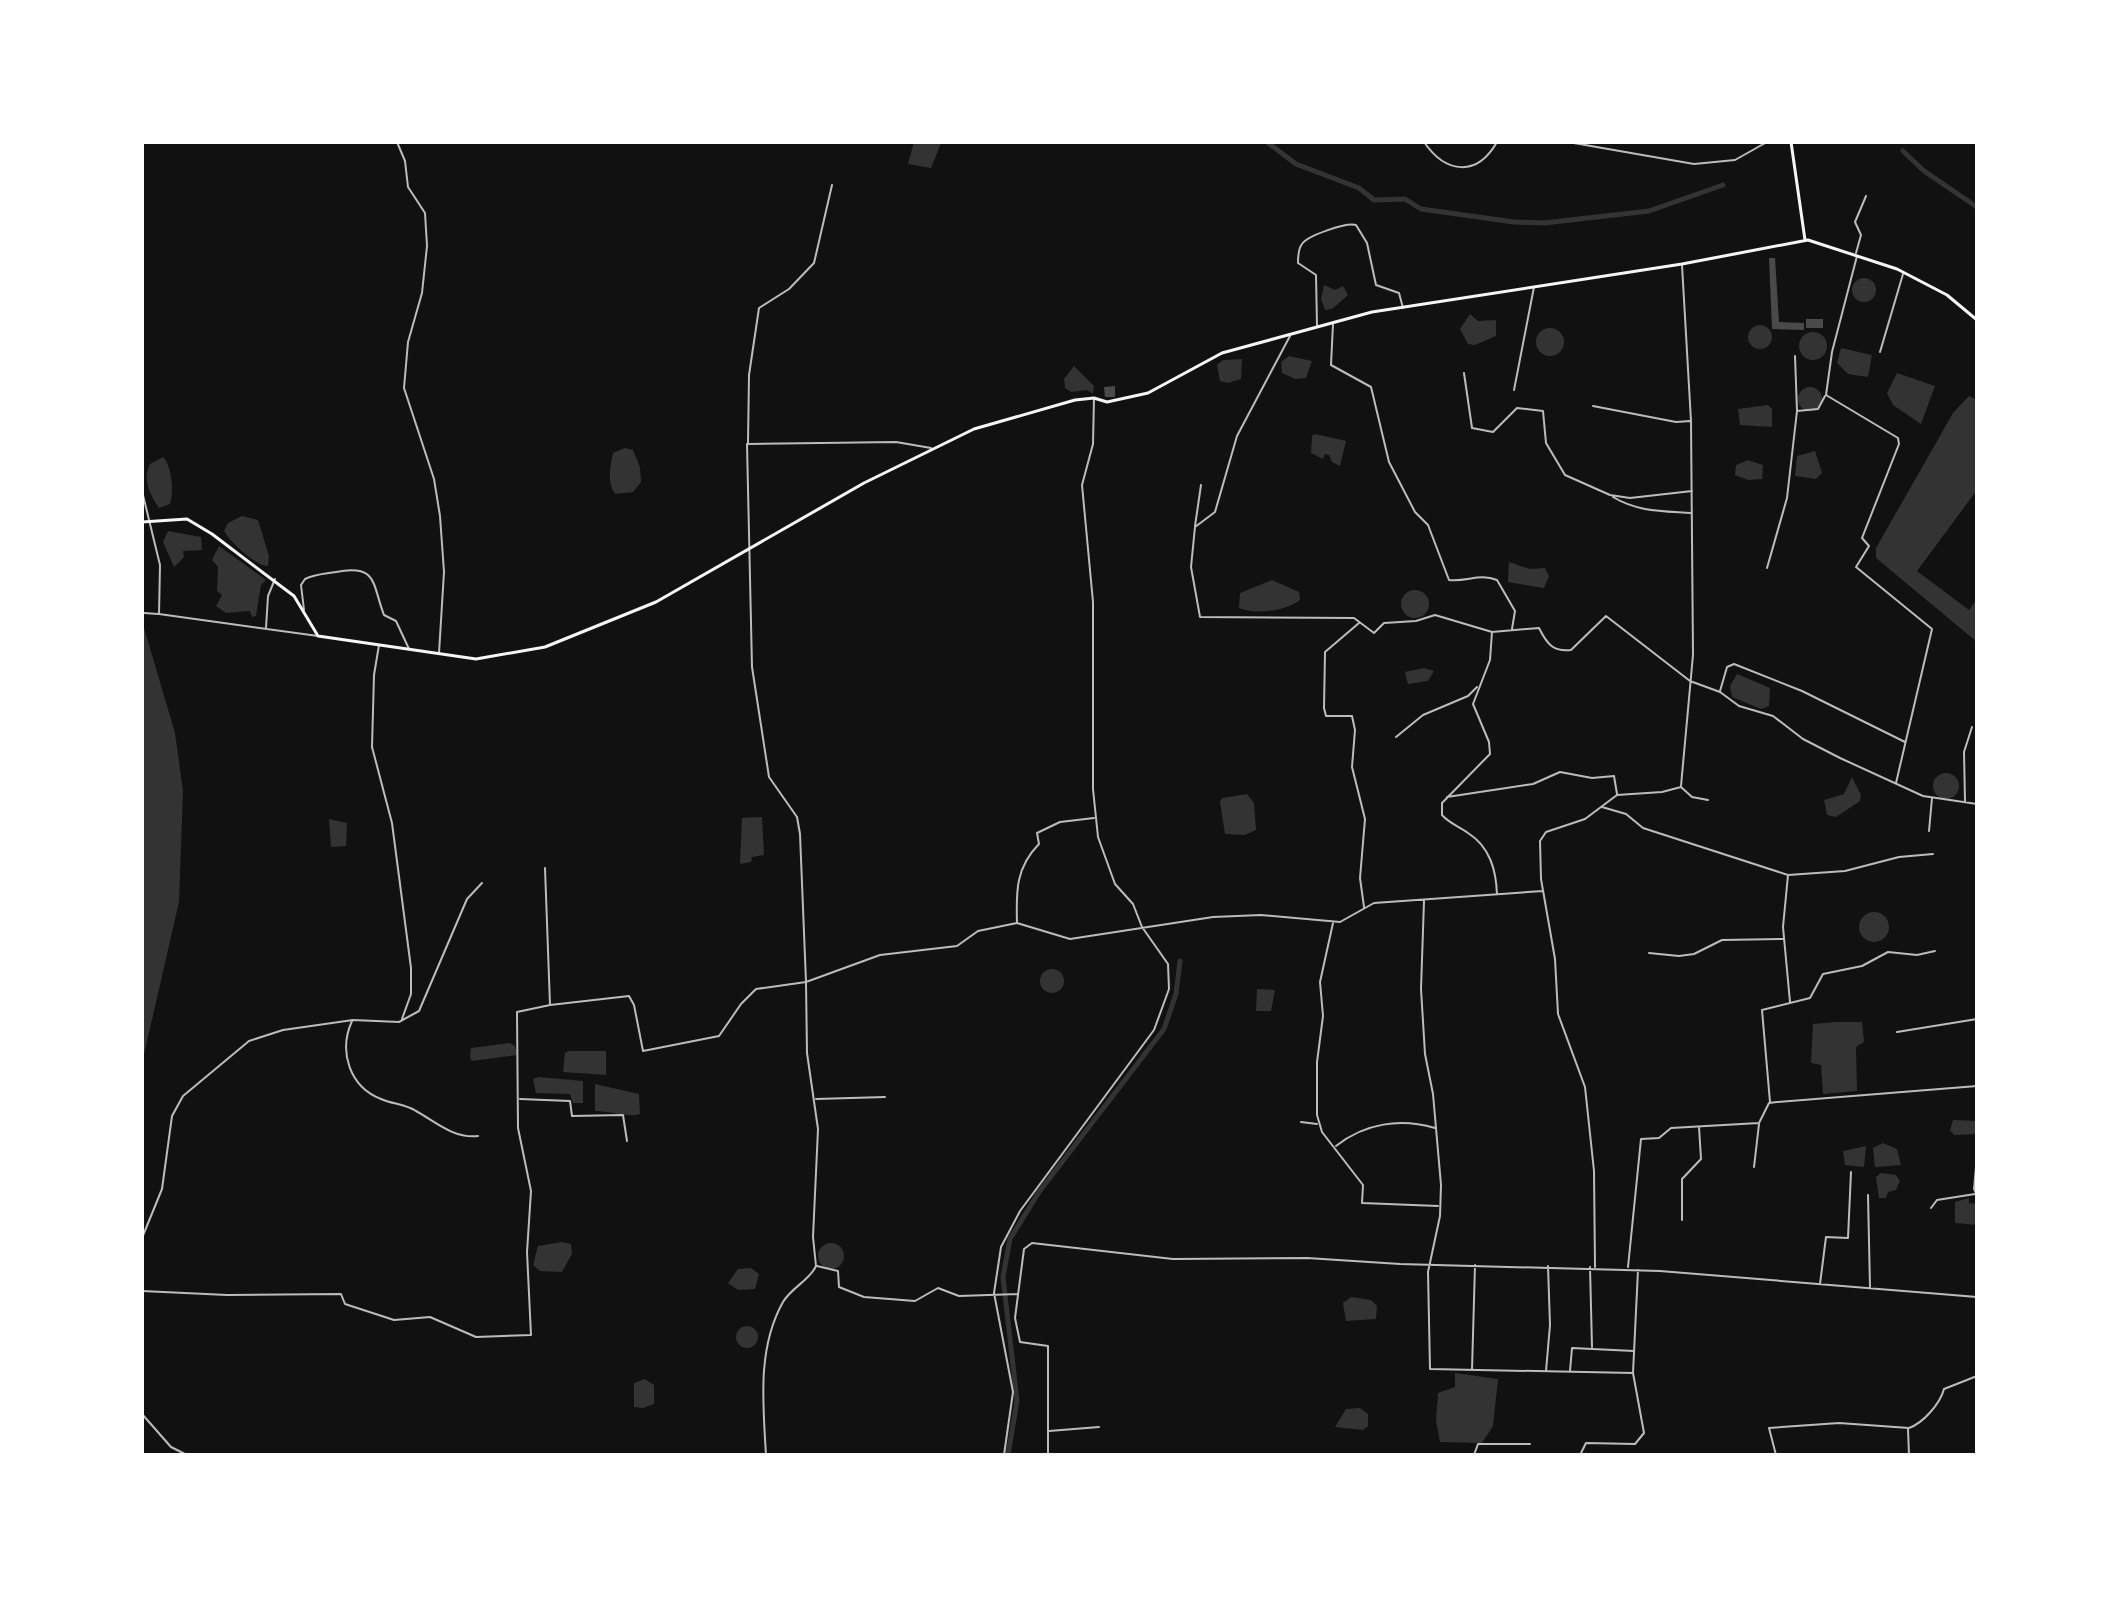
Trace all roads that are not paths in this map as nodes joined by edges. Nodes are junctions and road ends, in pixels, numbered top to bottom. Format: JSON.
{"nodes":[{"id":1,"x":397,"y":142,"type":"edge"},
{"id":2,"x":1424,"y":142,"type":"edge"},
{"id":3,"x":1497,"y":142,"type":"edge"},
{"id":4,"x":1568,"y":142,"type":"edge"},
{"id":5,"x":1767,"y":142,"type":"edge"},
{"id":6,"x":1791,"y":142,"type":"edge"},
{"id":7,"x":832,"y":185,"type":"dead end"},
{"id":8,"x":1866,"y":196,"type":"dead end"},
{"id":9,"x":1805,"y":240,"type":"junction"},
{"id":10,"x":1856,"y":254,"type":"junction"},
{"id":11,"x":1682,"y":264,"type":"junction"},
{"id":12,"x":1904,"y":273,"type":"junction"},
{"id":13,"x":1534,"y":286,"type":"junction"},
{"id":14,"x":1403,"y":308,"type":"junction"},
{"id":15,"x":1977,"y":320,"type":"edge"},
{"id":16,"x":1333,"y":323,"type":"junction"},
{"id":17,"x":1317,"y":327,"type":"junction"},
{"id":18,"x":1291,"y":334,"type":"junction"},
{"id":19,"x":1880,"y":352,"type":"dead end"},
{"id":20,"x":1795,"y":356,"type":"dead end"},
{"id":21,"x":1464,"y":373,"type":"dead end"},
{"id":22,"x":1514,"y":390,"type":"dead end"},
{"id":23,"x":1826,"y":395,"type":"junction"},
{"id":24,"x":1094,"y":398,"type":"junction"},
{"id":25,"x":1593,"y":406,"type":"dead end"},
{"id":26,"x":1797,"y":411,"type":"junction"},
{"id":27,"x":1691,"y":421,"type":"junction"},
{"id":28,"x":747,"y":444,"type":"junction"},
{"id":29,"x":931,"y":448,"type":"junction"},
{"id":30,"x":1201,"y":485,"type":"dead end"},
{"id":31,"x":142,"y":491,"type":"edge"},
{"id":32,"x":1693,"y":491,"type":"junction"},
{"id":33,"x":1610,"y":495,"type":"junction"},
{"id":34,"x":1692,"y":513,"type":"junction"},
{"id":35,"x":142,"y":522,"type":"edge"},
{"id":36,"x":150,"y":522,"type":"junction"},
{"id":37,"x":1195,"y":527,"type":"junction"},
{"id":38,"x":749,"y":550,"type":"junction"},
{"id":39,"x":1767,"y":568,"type":"dead end"},
{"id":40,"x":275,"y":579,"type":"junction"},
{"id":41,"x":304,"y":611,"type":"junction"},
{"id":42,"x":144,"y":613,"type":"edge"},
{"id":43,"x":159,"y":614,"type":"junction"},
{"id":44,"x":1361,"y":621,"type":"junction"},
{"id":45,"x":266,"y":629,"type":"junction"},
{"id":46,"x":1512,"y":630,"type":"junction"},
{"id":47,"x":1492,"y":632,"type":"junction"},
{"id":48,"x":318,"y":636,"type":"junction"},
{"id":49,"x":379,"y":645,"type":"junction"},
{"id":50,"x":409,"y":650,"type":"junction"},
{"id":51,"x":439,"y":654,"type":"junction"},
{"id":52,"x":1690,"y":681,"type":"junction"},
{"id":53,"x":1480,"y":684,"type":"junction"},
{"id":54,"x":1720,"y":692,"type":"junction"},
{"id":55,"x":1972,"y":727,"type":"dead end"},
{"id":56,"x":1396,"y":737,"type":"dead end"},
{"id":57,"x":1905,"y":742,"type":"junction"},
{"id":58,"x":1896,"y":786,"type":"junction"},
{"id":59,"x":1681,"y":787,"type":"junction"},
{"id":60,"x":1617,"y":795,"type":"junction"},
{"id":61,"x":1447,"y":797,"type":"junction"},
{"id":62,"x":1932,"y":797,"type":"junction"},
{"id":63,"x":1708,"y":800,"type":"dead end"},
{"id":64,"x":1965,"y":802,"type":"junction"},
{"id":65,"x":1977,"y":804,"type":"edge"},
{"id":66,"x":1601,"y":807,"type":"junction"},
{"id":67,"x":1096,"y":818,"type":"junction"},
{"id":68,"x":1929,"y":831,"type":"dead end"},
{"id":69,"x":1933,"y":854,"type":"dead end"},
{"id":70,"x":545,"y":868,"type":"dead end"},
{"id":71,"x":1788,"y":875,"type":"junction"},
{"id":72,"x":482,"y":883,"type":"dead end"},
{"id":73,"x":1543,"y":891,"type":"junction"},
{"id":74,"x":1497,"y":895,"type":"junction"},
{"id":75,"x":1424,"y":899,"type":"junction"},
{"id":76,"x":1364,"y":908,"type":"junction"},
{"id":77,"x":1334,"y":922,"type":"junction"},
{"id":78,"x":1017,"y":923,"type":"junction"},
{"id":79,"x":1142,"y":927,"type":"junction"},
{"id":80,"x":1784,"y":939,"type":"junction"},
{"id":81,"x":1935,"y":951,"type":"dead end"},
{"id":82,"x":1649,"y":953,"type":"dead end"},
{"id":83,"x":806,"y":982,"type":"junction"},
{"id":84,"x":1790,"y":1004,"type":"junction"},
{"id":85,"x":550,"y":1005,"type":"junction"},
{"id":86,"x":1977,"y":1019,"type":"edge"},
{"id":87,"x":353,"y":1020,"type":"junction"},
{"id":88,"x":402,"y":1020,"type":"junction"},
{"id":89,"x":1897,"y":1032,"type":"dead end"},
{"id":90,"x":1977,"y":1086,"type":"edge"},
{"id":91,"x":885,"y":1097,"type":"dead end"},
{"id":92,"x":518,"y":1099,"type":"junction"},
{"id":93,"x":815,"y":1099,"type":"junction"},
{"id":94,"x":1770,"y":1103,"type":"junction"},
{"id":95,"x":1301,"y":1122,"type":"dead end"},
{"id":96,"x":1759,"y":1123,"type":"junction"},
{"id":97,"x":1318,"y":1125,"type":"junction"},
{"id":98,"x":1699,"y":1126,"type":"junction"},
{"id":99,"x":1436,"y":1129,"type":"junction"},
{"id":100,"x":478,"y":1136,"type":"dead end"},
{"id":101,"x":627,"y":1141,"type":"dead end"},
{"id":102,"x":1335,"y":1147,"type":"junction"},
{"id":103,"x":1977,"y":1156,"type":"edge"},
{"id":104,"x":1754,"y":1167,"type":"dead end"},
{"id":105,"x":1851,"y":1172,"type":"dead end"},
{"id":106,"x":1976,"y":1194,"type":"edge"},
{"id":107,"x":1868,"y":1195,"type":"dead end"},
{"id":108,"x":1440,"y":1206,"type":"junction"},
{"id":109,"x":1931,"y":1208,"type":"dead end"},
{"id":110,"x":1682,"y":1220,"type":"dead end"},
{"id":111,"x":142,"y":1238,"type":"edge"},
{"id":112,"x":1431,"y":1264,"type":"junction"},
{"id":113,"x":1475,"y":1265,"type":"junction"},
{"id":114,"x":816,"y":1266,"type":"junction"},
{"id":115,"x":1548,"y":1266,"type":"junction"},
{"id":116,"x":1593,"y":1267,"type":"junction"},
{"id":117,"x":1628,"y":1269,"type":"junction"},
{"id":118,"x":1638,"y":1270,"type":"junction"},
{"id":119,"x":1820,"y":1285,"type":"junction"},
{"id":120,"x":1870,"y":1289,"type":"junction"},
{"id":121,"x":142,"y":1291,"type":"edge"},
{"id":122,"x":996,"y":1292,"type":"junction"},
{"id":123,"x":1018,"y":1294,"type":"junction"},
{"id":124,"x":1977,"y":1297,"type":"edge"},
{"id":125,"x":1591,"y":1349,"type":"junction"},
{"id":126,"x":1634,"y":1351,"type":"junction"},
{"id":127,"x":1472,"y":1371,"type":"junction"},
{"id":128,"x":1546,"y":1372,"type":"junction"},
{"id":129,"x":1570,"y":1372,"type":"junction"},
{"id":130,"x":1633,"y":1373,"type":"junction"},
{"id":131,"x":1977,"y":1376,"type":"edge"},
{"id":132,"x":142,"y":1414,"type":"edge"},
{"id":133,"x":1099,"y":1427,"type":"dead end"},
{"id":134,"x":1909,"y":1428,"type":"junction"},
{"id":135,"x":1048,"y":1431,"type":"junction"},
{"id":136,"x":1530,"y":1444,"type":"dead end"},
{"id":137,"x":187,"y":1455,"type":"edge"},
{"id":138,"x":766,"y":1455,"type":"edge"},
{"id":139,"x":1004,"y":1455,"type":"edge"},
{"id":140,"x":1048,"y":1455,"type":"edge"},
{"id":141,"x":1474,"y":1455,"type":"edge"},
{"id":142,"x":1580,"y":1455,"type":"edge"},
{"id":143,"x":1776,"y":1455,"type":"edge"},
{"id":144,"x":1909,"y":1455,"type":"edge"}],
"edges":[{"from":1,"to":51,"type":"street"},
{"from":2,"to":3,"type":"street"},
{"from":4,"to":5,"type":"street"},
{"from":6,"to":9,"type":"main road"},
{"from":7,"to":28,"type":"street"},
{"from":8,"to":10,"type":"street"},
{"from":9,"to":10,"type":"main road"},
{"from":9,"to":11,"type":"main road"},
{"from":10,"to":12,"type":"main road"},
{"from":10,"to":23,"type":"street"},
{"from":11,"to":13,"type":"main road"},
{"from":11,"to":27,"type":"street"},
{"from":12,"to":15,"type":"main road"},
{"from":12,"to":19,"type":"street"},
{"from":13,"to":14,"type":"main road"},
{"from":13,"to":22,"type":"street"},
{"from":14,"to":16,"type":"main road"},
{"from":14,"to":17,"type":"street"},
{"from":16,"to":17,"type":"main road"},
{"from":16,"to":46,"type":"street"},
{"from":17,"to":18,"type":"main road"},
{"from":18,"to":24,"type":"main road"},
{"from":18,"to":37,"type":"street"},
{"from":20,"to":26,"type":"street"},
{"from":21,"to":33,"type":"street"},
{"from":23,"to":26,"type":"street"},
{"from":23,"to":57,"type":"street"},
{"from":24,"to":29,"type":"main road"},
{"from":24,"to":67,"type":"street"},
{"from":25,"to":27,"type":"street"},
{"from":26,"to":39,"type":"street"},
{"from":27,"to":32,"type":"street"},
{"from":28,"to":29,"type":"street"},
{"from":28,"to":38,"type":"street"},
{"from":29,"to":38,"type":"main road"},
{"from":30,"to":37,"type":"street"},
{"from":31,"to":36,"type":"street"},
{"from":32,"to":33,"type":"street"},
{"from":32,"to":34,"type":"street"},
{"from":33,"to":34,"type":"street"},
{"from":34,"to":52,"type":"street"},
{"from":35,"to":36,"type":"main road"},
{"from":36,"to":40,"type":"main road"},
{"from":36,"to":43,"type":"street"},
{"from":37,"to":44,"type":"street"},
{"from":38,"to":51,"type":"main road"},
{"from":38,"to":83,"type":"street"},
{"from":40,"to":41,"type":"main road"},
{"from":40,"to":45,"type":"street"},
{"from":41,"to":48,"type":"main road"},
{"from":41,"to":50,"type":"street"},
{"from":42,"to":43,"type":"street"},
{"from":43,"to":45,"type":"street"},
{"from":44,"to":47,"type":"street"},
{"from":44,"to":76,"type":"street"},
{"from":45,"to":48,"type":"street"},
{"from":46,"to":47,"type":"street"},
{"from":46,"to":52,"type":"street"},
{"from":47,"to":53,"type":"street"},
{"from":48,"to":49,"type":"main road"},
{"from":49,"to":50,"type":"main road"},
{"from":49,"to":88,"type":"street"},
{"from":50,"to":51,"type":"main road"},
{"from":52,"to":54,"type":"street"},
{"from":52,"to":59,"type":"street"},
{"from":53,"to":56,"type":"street"},
{"from":53,"to":61,"type":"street"},
{"from":54,"to":57,"type":"street"},
{"from":54,"to":58,"type":"street"},
{"from":55,"to":64,"type":"street"},
{"from":57,"to":58,"type":"street"},
{"from":58,"to":62,"type":"street"},
{"from":59,"to":60,"type":"street"},
{"from":59,"to":63,"type":"street"},
{"from":60,"to":61,"type":"street"},
{"from":60,"to":66,"type":"street"},
{"from":61,"to":74,"type":"street"},
{"from":62,"to":64,"type":"street"},
{"from":62,"to":68,"type":"street"},
{"from":64,"to":65,"type":"street"},
{"from":66,"to":71,"type":"street"},
{"from":66,"to":73,"type":"street"},
{"from":67,"to":78,"type":"street"},
{"from":67,"to":79,"type":"street"},
{"from":69,"to":71,"type":"street"},
{"from":70,"to":85,"type":"street"},
{"from":71,"to":80,"type":"street"},
{"from":72,"to":88,"type":"street"},
{"from":73,"to":74,"type":"street"},
{"from":73,"to":116,"type":"street"},
{"from":74,"to":75,"type":"street"},
{"from":75,"to":76,"type":"street"},
{"from":75,"to":99,"type":"street"},
{"from":76,"to":77,"type":"street"},
{"from":77,"to":79,"type":"street"},
{"from":77,"to":97,"type":"street"},
{"from":78,"to":79,"type":"street"},
{"from":78,"to":83,"type":"street"},
{"from":79,"to":122,"type":"street"},
{"from":80,"to":82,"type":"street"},
{"from":80,"to":84,"type":"street"},
{"from":81,"to":84,"type":"street"},
{"from":83,"to":85,"type":"street"},
{"from":83,"to":93,"type":"street"},
{"from":84,"to":94,"type":"street"},
{"from":85,"to":92,"type":"street"},
{"from":86,"to":89,"type":"street"},
{"from":87,"to":88,"type":"street"},
{"from":87,"to":100,"type":"street"},
{"from":87,"to":111,"type":"street"},
{"from":90,"to":94,"type":"street"},
{"from":91,"to":93,"type":"street"},
{"from":92,"to":101,"type":"street"},
{"from":92,"to":121,"type":"street"},
{"from":93,"to":114,"type":"street"},
{"from":94,"to":96,"type":"street"},
{"from":95,"to":97,"type":"street"},
{"from":96,"to":98,"type":"street"},
{"from":96,"to":104,"type":"street"},
{"from":97,"to":102,"type":"street"},
{"from":98,"to":110,"type":"street"},
{"from":98,"to":117,"type":"street"},
{"from":99,"to":102,"type":"street"},
{"from":99,"to":108,"type":"street"},
{"from":102,"to":108,"type":"street"},
{"from":103,"to":106,"type":"street"},
{"from":105,"to":119,"type":"street"},
{"from":106,"to":109,"type":"street"},
{"from":107,"to":120,"type":"street"},
{"from":108,"to":112,"type":"street"},
{"from":112,"to":113,"type":"street"},
{"from":112,"to":123,"type":"street"},
{"from":112,"to":127,"type":"street"},
{"from":113,"to":115,"type":"street"},
{"from":113,"to":127,"type":"street"},
{"from":114,"to":122,"type":"street"},
{"from":114,"to":138,"type":"street"},
{"from":115,"to":116,"type":"street"},
{"from":115,"to":128,"type":"street"},
{"from":116,"to":117,"type":"street"},
{"from":116,"to":125,"type":"street"},
{"from":117,"to":118,"type":"street"},
{"from":118,"to":119,"type":"street"},
{"from":118,"to":126,"type":"street"},
{"from":119,"to":120,"type":"street"},
{"from":120,"to":124,"type":"street"},
{"from":122,"to":123,"type":"street"},
{"from":122,"to":139,"type":"street"},
{"from":123,"to":135,"type":"street"},
{"from":125,"to":126,"type":"street"},
{"from":125,"to":129,"type":"street"},
{"from":126,"to":130,"type":"street"},
{"from":127,"to":128,"type":"street"},
{"from":128,"to":129,"type":"street"},
{"from":129,"to":130,"type":"street"},
{"from":130,"to":142,"type":"street"},
{"from":131,"to":134,"type":"street"},
{"from":132,"to":137,"type":"street"},
{"from":133,"to":135,"type":"street"},
{"from":134,"to":143,"type":"street"},
{"from":134,"to":144,"type":"street"},
{"from":135,"to":140,"type":"street"},
{"from":136,"to":141,"type":"street"}]}
